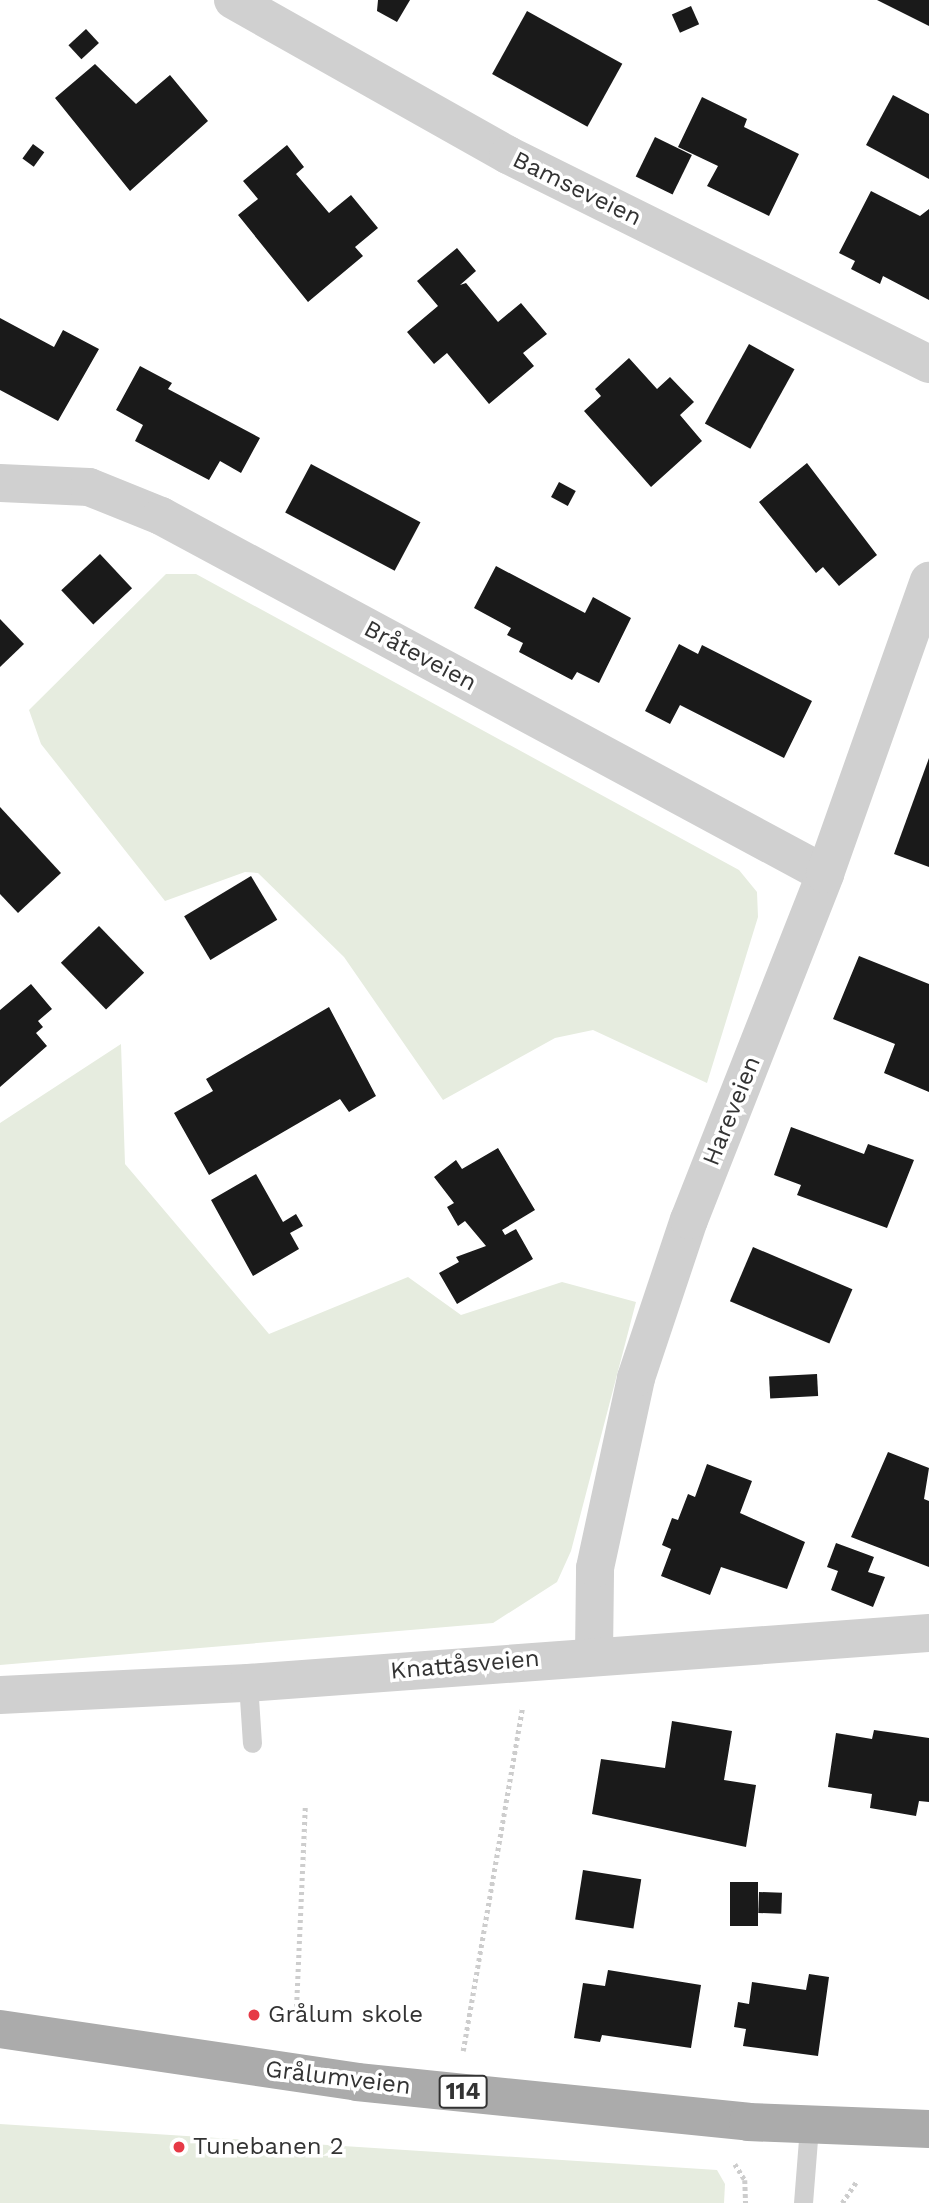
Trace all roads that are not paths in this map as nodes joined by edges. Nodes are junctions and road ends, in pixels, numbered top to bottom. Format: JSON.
{"nodes":[{"id":1,"x":233,"y":0,"type":"edge"},
{"id":2,"x":929,"y":364,"type":"edge"},
{"id":3,"x":0,"y":482,"type":"edge"},
{"id":4,"x":929,"y":581,"type":"edge"},
{"id":5,"x":825,"y":874,"type":"junction"},
{"id":6,"x":929,"y":1633,"type":"edge"},
{"id":7,"x":594,"y":1655,"type":"junction"},
{"id":8,"x":248,"y":1683,"type":"junction"},
{"id":9,"x":0,"y":1695,"type":"edge"},
{"id":10,"x":253,"y":1743,"type":"dead end"},
{"id":11,"x":0,"y":2029,"type":"edge"},
{"id":12,"x":809,"y":2126,"type":"junction"},
{"id":13,"x":929,"y":2129,"type":"edge"},
{"id":14,"x":803,"y":2203,"type":"edge"}],
"edges":[{"from":1,"to":2,"type":"street","name":"Bamseveien"},
{"from":3,"to":5,"type":"street","name":"Bråteveien"},
{"from":4,"to":5,"type":"street","name":"Hareveien"},
{"from":5,"to":7,"type":"street","name":"Hareveien"},
{"from":6,"to":7,"type":"street","name":"Knattåsveien"},
{"from":7,"to":8,"type":"street","name":"Knattåsveien"},
{"from":8,"to":9,"type":"street","name":"Knattåsveien"},
{"from":8,"to":10,"type":"lane"},
{"from":11,"to":12,"type":"main road","name":"Grålumveien","number":"114"},
{"from":12,"to":13,"type":"main road","name":"Grålumveien","number":"114"},
{"from":12,"to":14,"type":"lane"}]}
